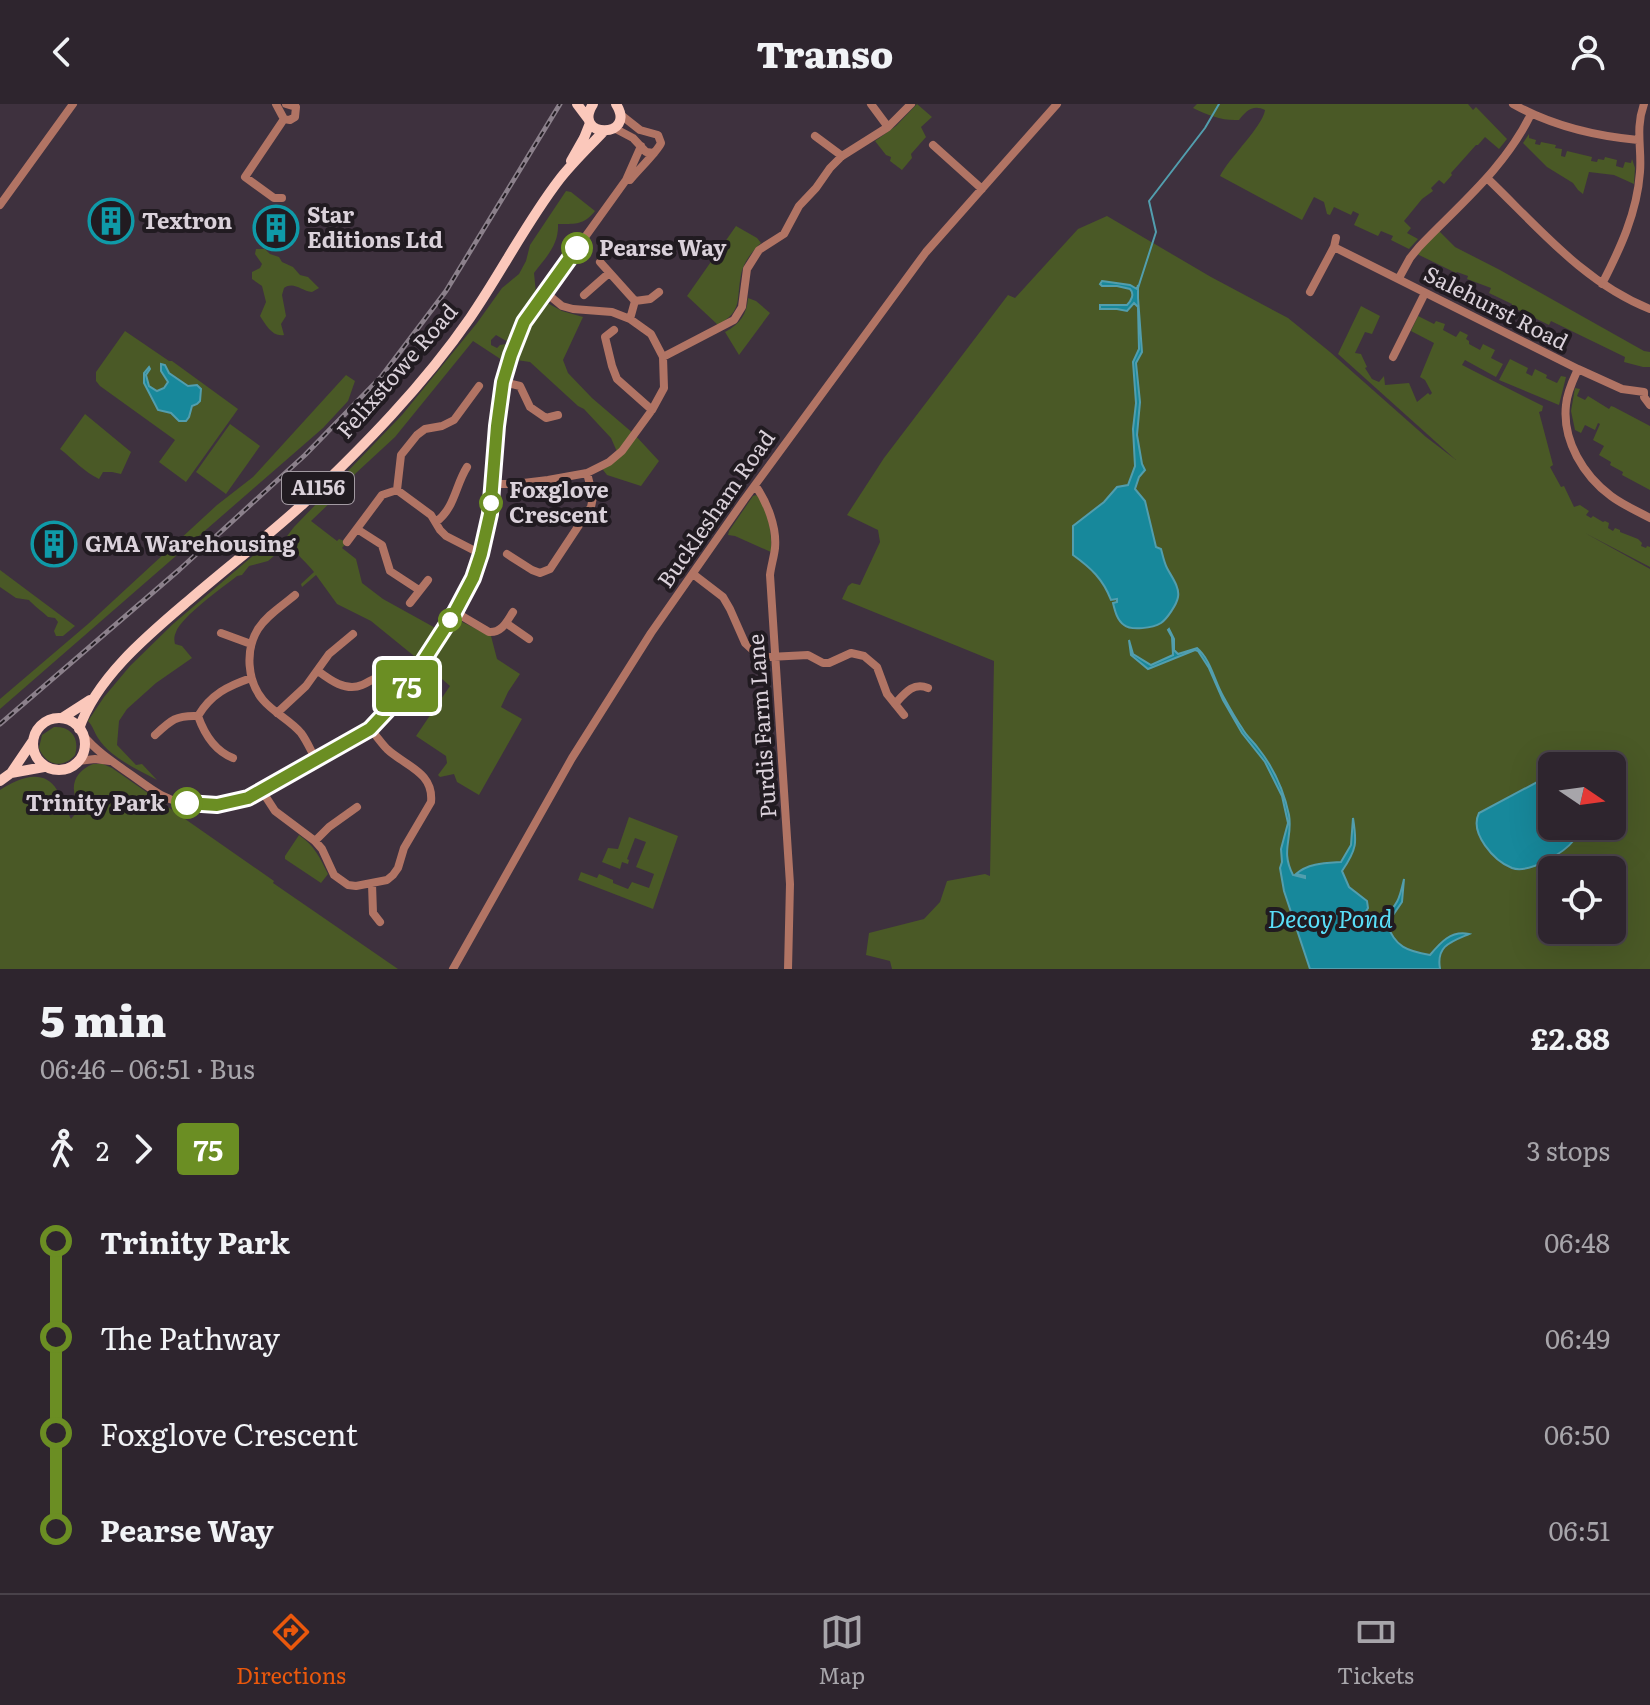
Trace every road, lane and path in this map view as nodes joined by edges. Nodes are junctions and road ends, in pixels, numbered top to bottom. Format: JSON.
{"nodes":[{"id":1,"x":73,"y":104,"type":"edge"},
{"id":2,"x":276,"y":104,"type":"edge"},
{"id":3,"x":286,"y":104,"type":"edge"},
{"id":4,"x":577,"y":104,"type":"edge"},
{"id":5,"x":593,"y":104,"type":"edge"},
{"id":6,"x":871,"y":104,"type":"edge"},
{"id":7,"x":911,"y":104,"type":"edge"},
{"id":8,"x":1057,"y":104,"type":"edge"},
{"id":9,"x":1513,"y":104,"type":"edge"},
{"id":10,"x":1644,"y":104,"type":"edge"},
{"id":11,"x":619,"y":108,"type":"edge"},
{"id":12,"x":1531,"y":114,"type":"junction"},
{"id":13,"x":284,"y":119,"type":"junction"},
{"id":14,"x":590,"y":121,"type":"junction"},
{"id":15,"x":888,"y":127,"type":"junction"},
{"id":16,"x":609,"y":130,"type":"junction"},
{"id":17,"x":815,"y":136,"type":"dead end"},
{"id":18,"x":1638,"y":140,"type":"junction"},
{"id":19,"x":933,"y":145,"type":"dead end"},
{"id":20,"x":641,"y":146,"type":"junction"},
{"id":21,"x":654,"y":153,"type":"junction"},
{"id":22,"x":842,"y":156,"type":"junction"},
{"id":23,"x":562,"y":176,"type":"junction"},
{"id":24,"x":1488,"y":179,"type":"junction"},
{"id":25,"x":626,"y":180,"type":"junction"},
{"id":26,"x":982,"y":189,"type":"junction"},
{"id":27,"x":282,"y":198,"type":"dead end"},
{"id":28,"x":0,"y":205,"type":"edge"},
{"id":29,"x":600,"y":262,"type":"dead end"},
{"id":30,"x":609,"y":273,"type":"junction"},
{"id":31,"x":1399,"y":278,"type":"junction"},
{"id":32,"x":1602,"y":284,"type":"junction"},
{"id":33,"x":545,"y":292,"type":"junction"},
{"id":34,"x":659,"y":292,"type":"dead end"},
{"id":35,"x":1310,"y":292,"type":"dead end"},
{"id":36,"x":1425,"y":293,"type":"junction"},
{"id":37,"x":584,"y":295,"type":"dead end"},
{"id":38,"x":635,"y":301,"type":"junction"},
{"id":39,"x":1650,"y":309,"type":"edge"},
{"id":40,"x":630,"y":319,"type":"junction"},
{"id":41,"x":614,"y":330,"type":"dead end"},
{"id":42,"x":663,"y":357,"type":"junction"},
{"id":43,"x":1393,"y":357,"type":"dead end"},
{"id":44,"x":1578,"y":369,"type":"junction"},
{"id":45,"x":503,"y":382,"type":"junction"},
{"id":46,"x":479,"y":386,"type":"dead end"},
{"id":47,"x":1647,"y":391,"type":"edge"},
{"id":48,"x":1650,"y":405,"type":"edge"},
{"id":49,"x":652,"y":410,"type":"junction"},
{"id":50,"x":558,"y":415,"type":"dead end"},
{"id":51,"x":467,"y":467,"type":"dead end"},
{"id":52,"x":587,"y":473,"type":"junction"},
{"id":53,"x":494,"y":484,"type":"junction"},
{"id":54,"x":755,"y":485,"type":"junction"},
{"id":55,"x":397,"y":490,"type":"junction"},
{"id":56,"x":1650,"y":518,"type":"edge"},
{"id":57,"x":436,"y":522,"type":"junction"},
{"id":58,"x":357,"y":529,"type":"junction"},
{"id":59,"x":347,"y":542,"type":"dead end"},
{"id":60,"x":481,"y":554,"type":"junction"},
{"id":61,"x":507,"y":554,"type":"dead end"},
{"id":62,"x":693,"y":574,"type":"junction"},
{"id":63,"x":428,"y":580,"type":"dead end"},
{"id":64,"x":419,"y":590,"type":"junction"},
{"id":65,"x":295,"y":595,"type":"dead end"},
{"id":66,"x":410,"y":603,"type":"dead end"},
{"id":67,"x":455,"y":612,"type":"junction"},
{"id":68,"x":513,"y":612,"type":"dead end"},
{"id":69,"x":506,"y":623,"type":"junction"},
{"id":70,"x":221,"y":633,"type":"dead end"},
{"id":71,"x":353,"y":634,"type":"dead end"},
{"id":72,"x":529,"y":639,"type":"dead end"},
{"id":73,"x":251,"y":644,"type":"junction"},
{"id":74,"x":776,"y":657,"type":"junction"},
{"id":75,"x":318,"y":671,"type":"junction"},
{"id":76,"x":381,"y":677,"type":"dead end"},
{"id":77,"x":251,"y":678,"type":"junction"},
{"id":78,"x":928,"y":688,"type":"dead end"},
{"id":79,"x":93,"y":698,"type":"junction"},
{"id":80,"x":895,"y":704,"type":"junction"},
{"id":81,"x":277,"y":713,"type":"junction"},
{"id":82,"x":904,"y":715,"type":"dead end"},
{"id":83,"x":198,"y":716,"type":"junction"},
{"id":84,"x":62,"y":718,"type":"junction"},
{"id":85,"x":370,"y":729,"type":"junction"},
{"id":86,"x":81,"y":732,"type":"junction"},
{"id":87,"x":155,"y":735,"type":"dead end"},
{"id":88,"x":33,"y":740,"type":"junction"},
{"id":89,"x":233,"y":758,"type":"dead end"},
{"id":90,"x":316,"y":760,"type":"junction"},
{"id":91,"x":78,"y":761,"type":"junction"},
{"id":92,"x":111,"y":761,"type":"junction"},
{"id":93,"x":44,"y":767,"type":"junction"},
{"id":94,"x":11,"y":773,"type":"junction"},
{"id":95,"x":0,"y":781,"type":"edge"},
{"id":96,"x":262,"y":791,"type":"junction"},
{"id":97,"x":357,"y":807,"type":"dead end"},
{"id":98,"x":315,"y":841,"type":"junction"},
{"id":99,"x":372,"y":884,"type":"junction"},
{"id":100,"x":380,"y":922,"type":"dead end"},
{"id":101,"x":453,"y":969,"type":"edge"},
{"id":102,"x":788,"y":969,"type":"edge"}],
"edges":[{"from":1,"to":28,"type":"street"},
{"from":2,"to":13,"type":"street"},
{"from":3,"to":13,"type":"street"},
{"from":4,"to":14,"type":"main road"},
{"from":5,"to":14,"type":"main road","name":"Felixstowe Road"},
{"from":6,"to":15,"type":"street"},
{"from":7,"to":15,"type":"street"},
{"from":8,"to":26,"type":"street","name":"Bucklesham Road"},
{"from":9,"to":12,"type":"street"},
{"from":10,"to":18,"type":"street"},
{"from":11,"to":16,"type":"main road","name":"Felixstowe Road"},
{"from":11,"to":21,"type":"street"},
{"from":12,"to":18,"type":"street"},
{"from":12,"to":24,"type":"street"},
{"from":13,"to":27,"type":"street"},
{"from":14,"to":16,"type":"main road"},
{"from":14,"to":23,"type":"main road","name":"Felixstowe Road","number":"A1156"},
{"from":15,"to":22,"type":"street"},
{"from":16,"to":20,"type":"street"},
{"from":16,"to":23,"type":"main road","name":"Felixstowe Road","number":"A1156"},
{"from":17,"to":22,"type":"street"},
{"from":18,"to":32,"type":"street"},
{"from":19,"to":26,"type":"street"},
{"from":20,"to":21,"type":"street"},
{"from":20,"to":25,"type":"street"},
{"from":21,"to":25,"type":"street"},
{"from":22,"to":42,"type":"street"},
{"from":23,"to":79,"type":"main road","name":"Felixstowe Road","number":"A1156"},
{"from":24,"to":31,"type":"street"},
{"from":24,"to":32,"type":"street"},
{"from":25,"to":33,"type":"street"},
{"from":26,"to":54,"type":"street","name":"Bucklesham Road"},
{"from":29,"to":30,"type":"street"},
{"from":30,"to":37,"type":"street"},
{"from":30,"to":38,"type":"street"},
{"from":31,"to":35,"type":"street","name":"Salehurst Road"},
{"from":31,"to":36,"type":"street","name":"Salehurst Road"},
{"from":32,"to":39,"type":"street"},
{"from":33,"to":40,"type":"street"},
{"from":33,"to":45,"type":"street"},
{"from":34,"to":38,"type":"street"},
{"from":36,"to":43,"type":"street"},
{"from":36,"to":44,"type":"street","name":"Salehurst Road"},
{"from":38,"to":40,"type":"street"},
{"from":40,"to":42,"type":"street"},
{"from":41,"to":49,"type":"street"},
{"from":42,"to":49,"type":"street"},
{"from":44,"to":47,"type":"street","name":"Salehurst Road"},
{"from":44,"to":56,"type":"street"},
{"from":45,"to":50,"type":"street"},
{"from":45,"to":53,"type":"street"},
{"from":46,"to":55,"type":"street"},
{"from":47,"to":48,"type":"street","name":"Salehurst Road"},
{"from":49,"to":52,"type":"street"},
{"from":51,"to":57,"type":"street"},
{"from":52,"to":53,"type":"street"},
{"from":52,"to":61,"type":"street"},
{"from":53,"to":60,"type":"street"},
{"from":54,"to":62,"type":"street","name":"Bucklesham Road"},
{"from":54,"to":74,"type":"street","name":"Purdis Farm Lane"},
{"from":55,"to":57,"type":"street"},
{"from":55,"to":58,"type":"street"},
{"from":57,"to":60,"type":"street"},
{"from":58,"to":59,"type":"street"},
{"from":58,"to":64,"type":"street"},
{"from":60,"to":67,"type":"street"},
{"from":62,"to":74,"type":"street"},
{"from":62,"to":101,"type":"street","name":"Bucklesham Road"},
{"from":63,"to":64,"type":"street"},
{"from":64,"to":66,"type":"street"},
{"from":65,"to":73,"type":"street"},
{"from":67,"to":69,"type":"street"},
{"from":67,"to":85,"type":"street"},
{"from":68,"to":69,"type":"street"},
{"from":69,"to":72,"type":"street"},
{"from":70,"to":73,"type":"street"},
{"from":71,"to":75,"type":"street"},
{"from":73,"to":77,"type":"street"},
{"from":74,"to":80,"type":"street"},
{"from":74,"to":102,"type":"street","name":"Purdis Farm Lane"},
{"from":75,"to":76,"type":"street"},
{"from":75,"to":81,"type":"street"},
{"from":77,"to":81,"type":"street"},
{"from":77,"to":83,"type":"street"},
{"from":78,"to":80,"type":"street"},
{"from":79,"to":84,"type":"main road","name":"Felixstowe Road","number":"A1156"},
{"from":79,"to":86,"type":"main road","name":"Felixstowe Road","number":"A1156"},
{"from":80,"to":82,"type":"street"},
{"from":81,"to":90,"type":"street"},
{"from":83,"to":87,"type":"street"},
{"from":83,"to":89,"type":"street"},
{"from":84,"to":86,"type":"main road"},
{"from":84,"to":88,"type":"main road"},
{"from":85,"to":90,"type":"street"},
{"from":85,"to":99,"type":"street"},
{"from":86,"to":91,"type":"main road"},
{"from":86,"to":92,"type":"street"},
{"from":88,"to":93,"type":"main road"},
{"from":88,"to":94,"type":"main road"},
{"from":90,"to":96,"type":"street"},
{"from":91,"to":92,"type":"street"},
{"from":91,"to":93,"type":"main road"},
{"from":92,"to":96,"type":"street"},
{"from":93,"to":94,"type":"main road"},
{"from":94,"to":95,"type":"main road"},
{"from":96,"to":98,"type":"street"},
{"from":97,"to":98,"type":"street"},
{"from":98,"to":99,"type":"street"},
{"from":99,"to":100,"type":"street"}]}
